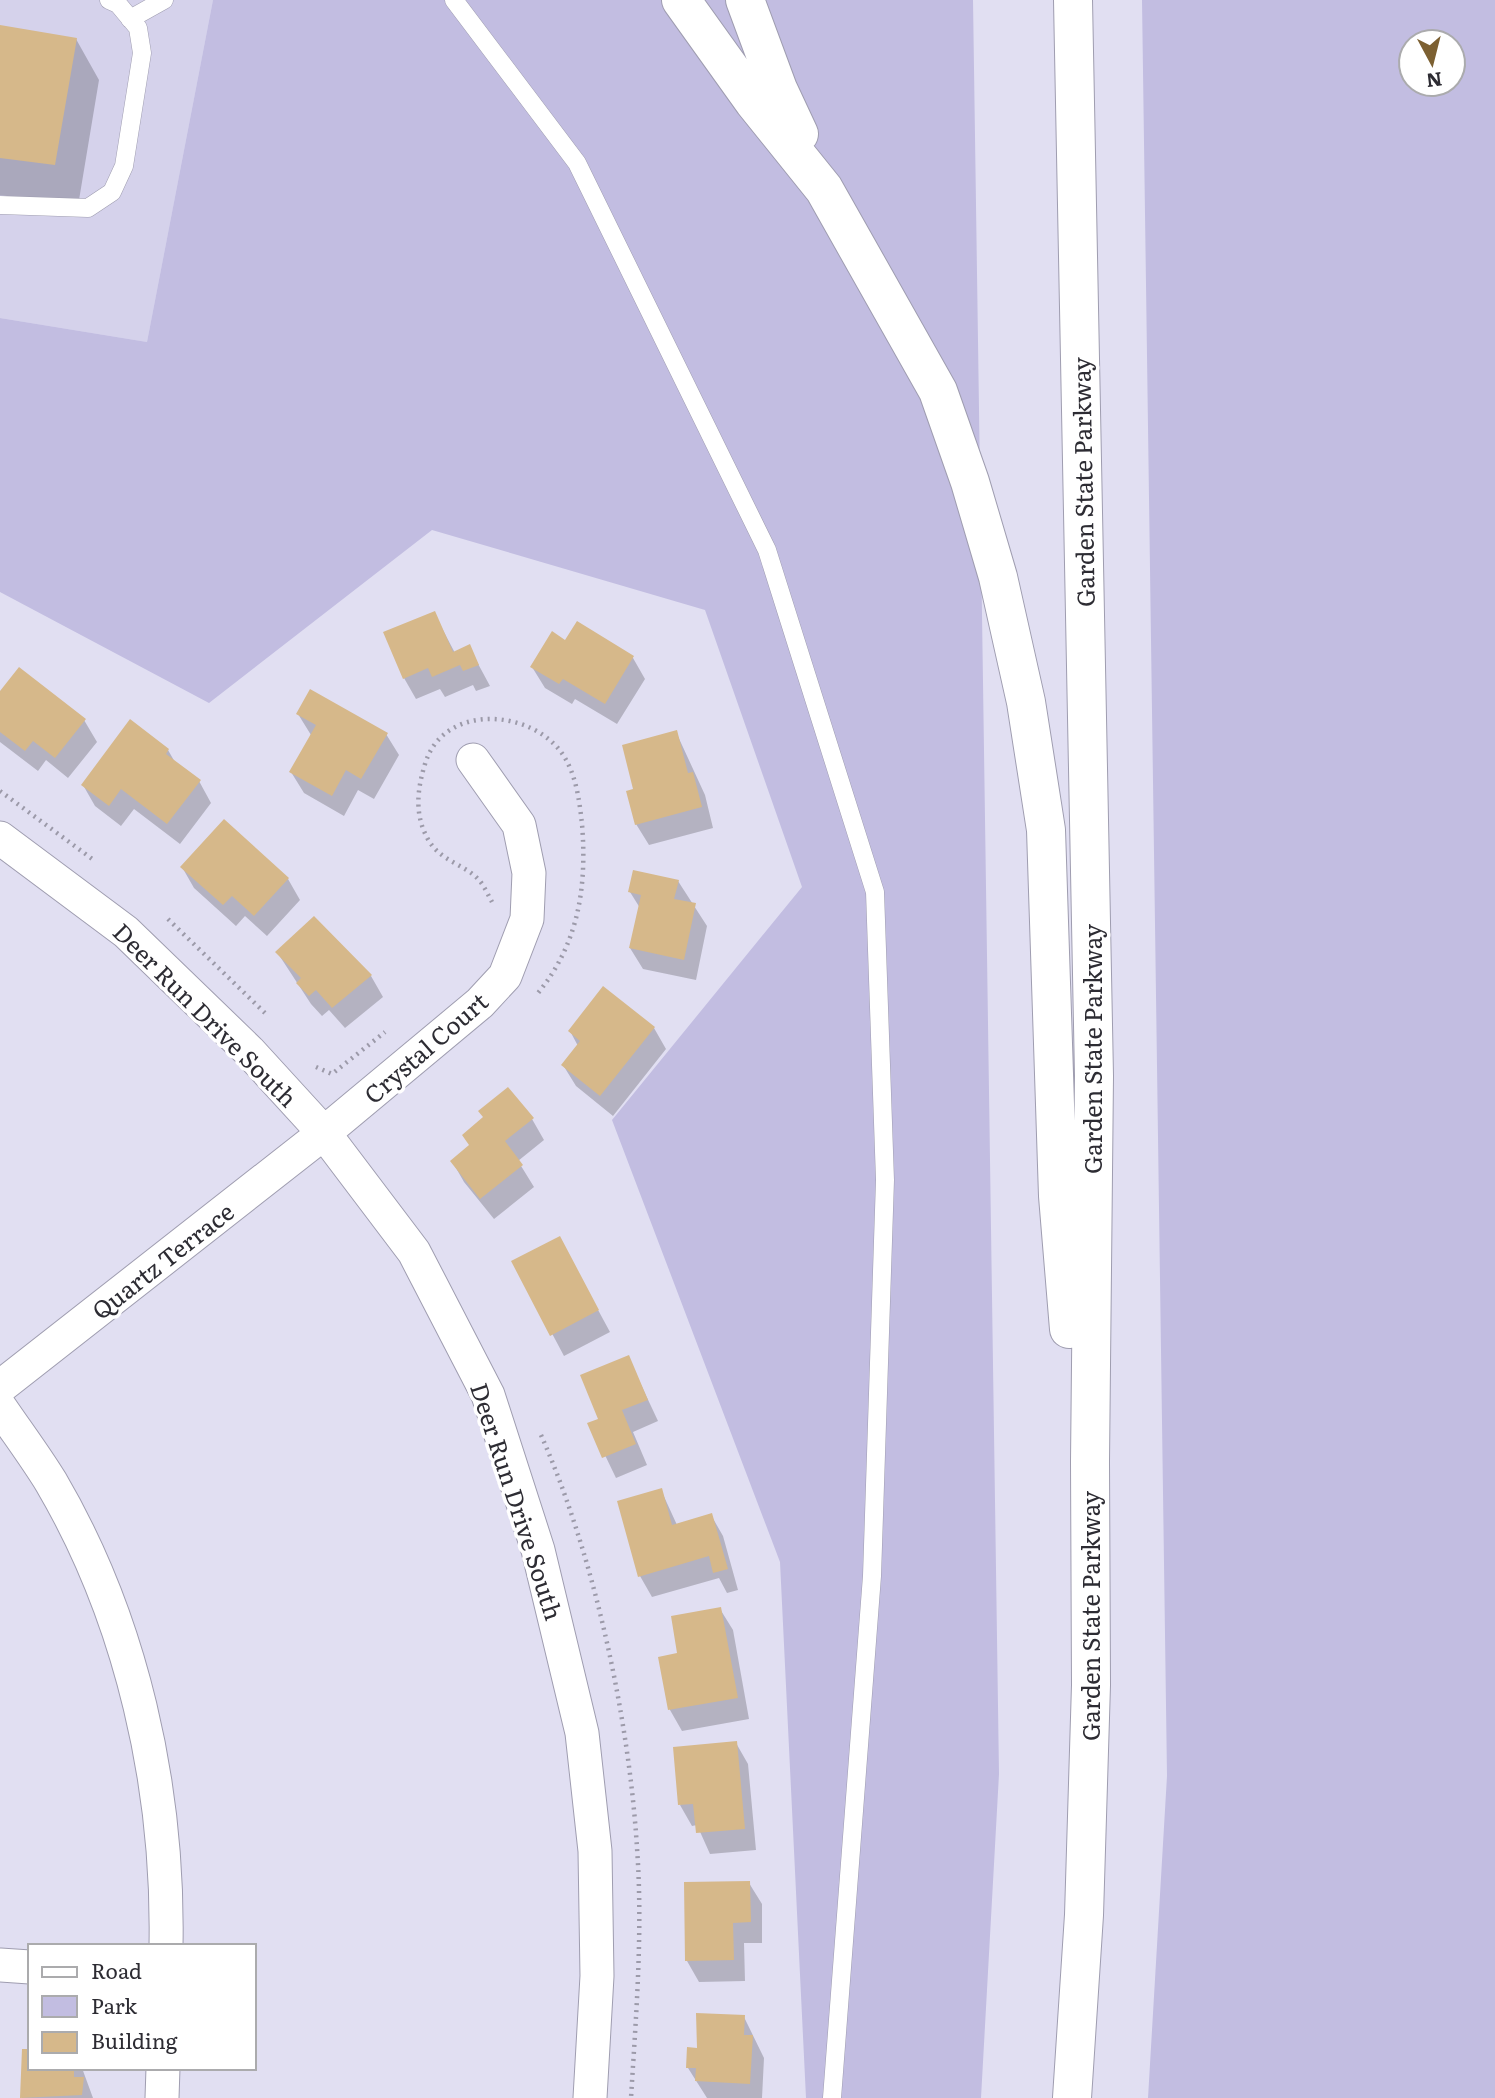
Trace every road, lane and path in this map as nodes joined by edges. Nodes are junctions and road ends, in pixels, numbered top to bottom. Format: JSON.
{"nodes":[{"id":1,"x":109,"y":0,"type":"edge"},
{"id":2,"x":164,"y":0,"type":"edge"},
{"id":3,"x":454,"y":0,"type":"edge"},
{"id":4,"x":681,"y":0,"type":"edge"},
{"id":5,"x":745,"y":0,"type":"edge"},
{"id":6,"x":1073,"y":0,"type":"edge"},
{"id":7,"x":130,"y":19,"type":"junction"},
{"id":8,"x":824,"y":189,"type":"junction"},
{"id":9,"x":0,"y":205,"type":"edge"},
{"id":10,"x":472,"y":760,"type":"dead end"},
{"id":11,"x":0,"y":791,"type":"edge"},
{"id":12,"x":0,"y":838,"type":"edge"},
{"id":13,"x":97,"y":862,"type":"dead end"},
{"id":14,"x":492,"y":914,"type":"dead end"},
{"id":15,"x":167,"y":918,"type":"dead end"},
{"id":16,"x":536,"y":997,"type":"dead end"},
{"id":17,"x":273,"y":1021,"type":"dead end"},
{"id":18,"x":394,"y":1025,"type":"dead end"},
{"id":19,"x":311,"y":1061,"type":"dead end"},
{"id":20,"x":324,"y":1133,"type":"junction"},
{"id":21,"x":0,"y":1387,"type":"edge"},
{"id":22,"x":0,"y":1407,"type":"edge"},
{"id":23,"x":539,"y":1431,"type":"dead end"},
{"id":24,"x":1090,"y":1462,"type":"junction"},
{"id":25,"x":166,"y":1944,"type":"edge"},
{"id":26,"x":0,"y":1965,"type":"edge"},
{"id":27,"x":28,"y":1967,"type":"edge"},
{"id":28,"x":163,"y":2070,"type":"edge"},
{"id":29,"x":162,"y":2098,"type":"edge"},
{"id":30,"x":590,"y":2098,"type":"edge"},
{"id":31,"x":631,"y":2098,"type":"edge"},
{"id":32,"x":832,"y":2098,"type":"edge"},
{"id":33,"x":1072,"y":2098,"type":"edge"}],
"edges":[{"from":1,"to":7,"type":"lane"},
{"from":2,"to":7,"type":"lane"},
{"from":3,"to":32,"type":"lane"},
{"from":4,"to":8,"type":"highway"},
{"from":5,"to":8,"type":"highway"},
{"from":6,"to":24,"type":"highway","name":"Garden State Parkway"},
{"from":7,"to":9,"type":"lane"},
{"from":8,"to":24,"type":"highway"},
{"from":10,"to":20,"type":"street","name":"Crystal Court"},
{"from":11,"to":13,"type":"path"},
{"from":12,"to":20,"type":"street","name":"Deer Run Drive South"},
{"from":14,"to":16,"type":"path"},
{"from":15,"to":17,"type":"path"},
{"from":18,"to":19,"type":"path"},
{"from":20,"to":21,"type":"street","name":"Quartz Terrace"},
{"from":20,"to":30,"type":"street","name":"Deer Run Drive South"},
{"from":22,"to":25,"type":"street"},
{"from":23,"to":31,"type":"path"},
{"from":24,"to":33,"type":"highway","name":"Garden State Parkway"},
{"from":26,"to":27,"type":"street"},
{"from":28,"to":29,"type":"street"}]}
